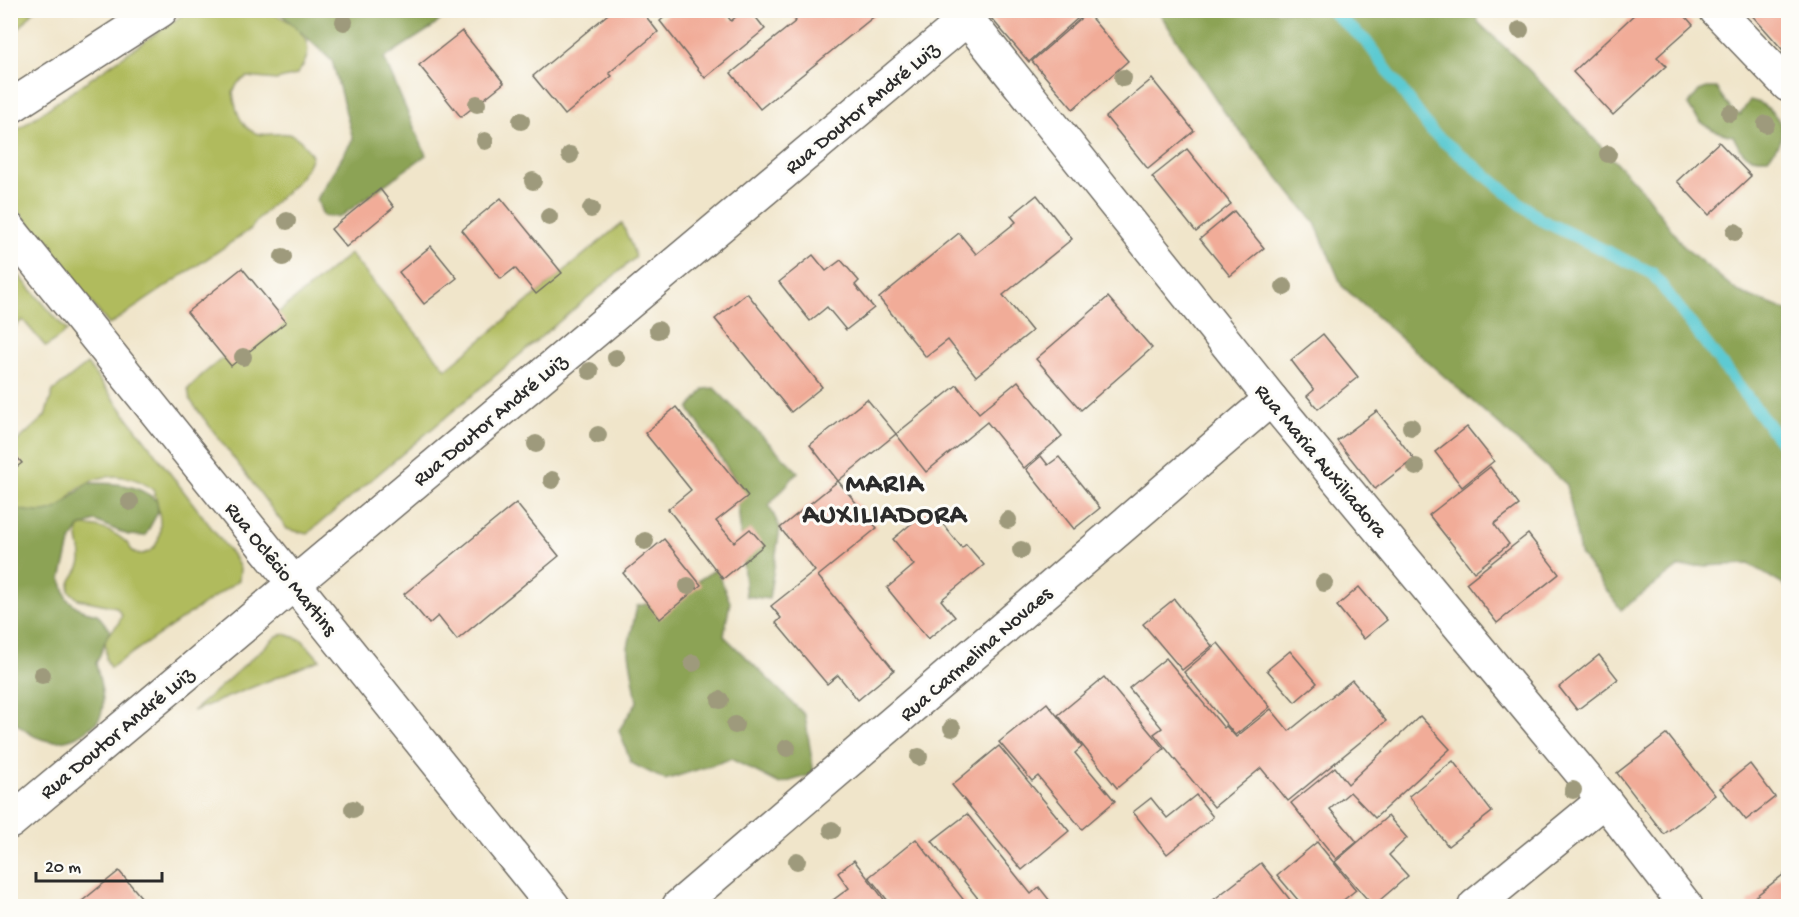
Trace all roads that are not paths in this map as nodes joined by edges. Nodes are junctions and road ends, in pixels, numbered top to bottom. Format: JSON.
{"nodes":[{"id":1,"x":161,"y":10,"type":"edge"},
{"id":2,"x":1716,"y":10,"type":"edge"},
{"id":3,"x":964,"y":14,"type":"edge"},
{"id":4,"x":1788,"y":85,"type":"edge"},
{"id":5,"x":19,"y":100,"type":"edge"},
{"id":6,"x":10,"y":230,"type":"edge"},
{"id":7,"x":1271,"y":399,"type":"junction"},
{"id":8,"x":294,"y":582,"type":"junction"},
{"id":9,"x":1604,"y":800,"type":"junction"},
{"id":10,"x":10,"y":822,"type":"edge"},
{"id":11,"x":553,"y":906,"type":"edge"},
{"id":12,"x":679,"y":906,"type":"edge"},
{"id":13,"x":1475,"y":906,"type":"edge"},
{"id":14,"x":1686,"y":906,"type":"edge"}],
"edges":[{"from":1,"to":5,"type":"street"},
{"from":2,"to":4,"type":"street"},
{"from":3,"to":7,"type":"street","name":"Rua Maria Auxiliadora"},
{"from":3,"to":8,"type":"street","name":"Rua Doutor André Luiz"},
{"from":6,"to":8,"type":"street","name":"Rua Oclêcio Martins"},
{"from":7,"to":9,"type":"street","name":"Rua Maria Auxiliadora"},
{"from":7,"to":12,"type":"street","name":"Rua Carmelina Novaes"},
{"from":8,"to":10,"type":"street","name":"Rua Doutor André Luiz"},
{"from":8,"to":11,"type":"street","name":"Rua Oclêcio Martins"},
{"from":9,"to":13,"type":"street"},
{"from":9,"to":14,"type":"street","name":"Rua Maria Auxiliadora"}]}
